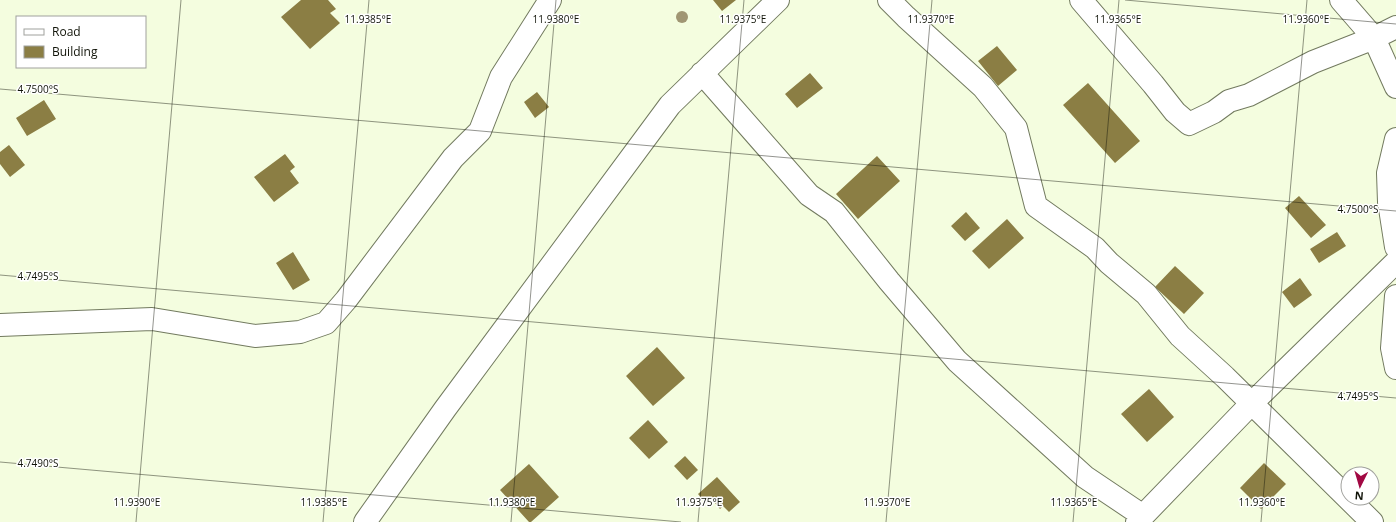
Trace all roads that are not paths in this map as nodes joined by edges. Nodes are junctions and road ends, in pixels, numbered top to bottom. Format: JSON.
{"nodes":[{"id":1,"x":550,"y":0,"type":"edge"},
{"id":2,"x":778,"y":0,"type":"edge"},
{"id":3,"x":889,"y":0,"type":"edge"},
{"id":4,"x":1081,"y":0,"type":"edge"},
{"id":5,"x":1341,"y":0,"type":"edge"},
{"id":6,"x":1396,"y":27,"type":"edge"},
{"id":7,"x":1374,"y":38,"type":"junction"},
{"id":8,"x":702,"y":72,"type":"junction"},
{"id":9,"x":1396,"y":87,"type":"edge"},
{"id":10,"x":1396,"y":138,"type":"edge"},
{"id":11,"x":1396,"y":247,"type":"edge"},
{"id":12,"x":1396,"y":262,"type":"edge"},
{"id":13,"x":1396,"y":296,"type":"edge"},
{"id":14,"x":0,"y":325,"type":"edge"},
{"id":15,"x":1396,"y":368,"type":"edge"},
{"id":16,"x":1251,"y":404,"type":"junction"},
{"id":17,"x":1140,"y":519,"type":"edge"},
{"id":18,"x":365,"y":522,"type":"edge"},
{"id":19,"x":1372,"y":522,"type":"edge"}],
"edges":[{"from":1,"to":14,"type":"street"},
{"from":2,"to":8,"type":"street"},
{"from":3,"to":16,"type":"street"},
{"from":4,"to":7,"type":"street"},
{"from":5,"to":7,"type":"street"},
{"from":6,"to":7,"type":"street"},
{"from":7,"to":9,"type":"street"},
{"from":8,"to":17,"type":"street"},
{"from":8,"to":18,"type":"street"},
{"from":10,"to":11,"type":"street"},
{"from":12,"to":16,"type":"street"},
{"from":13,"to":15,"type":"street"},
{"from":16,"to":17,"type":"street"},
{"from":16,"to":19,"type":"street"}]}
